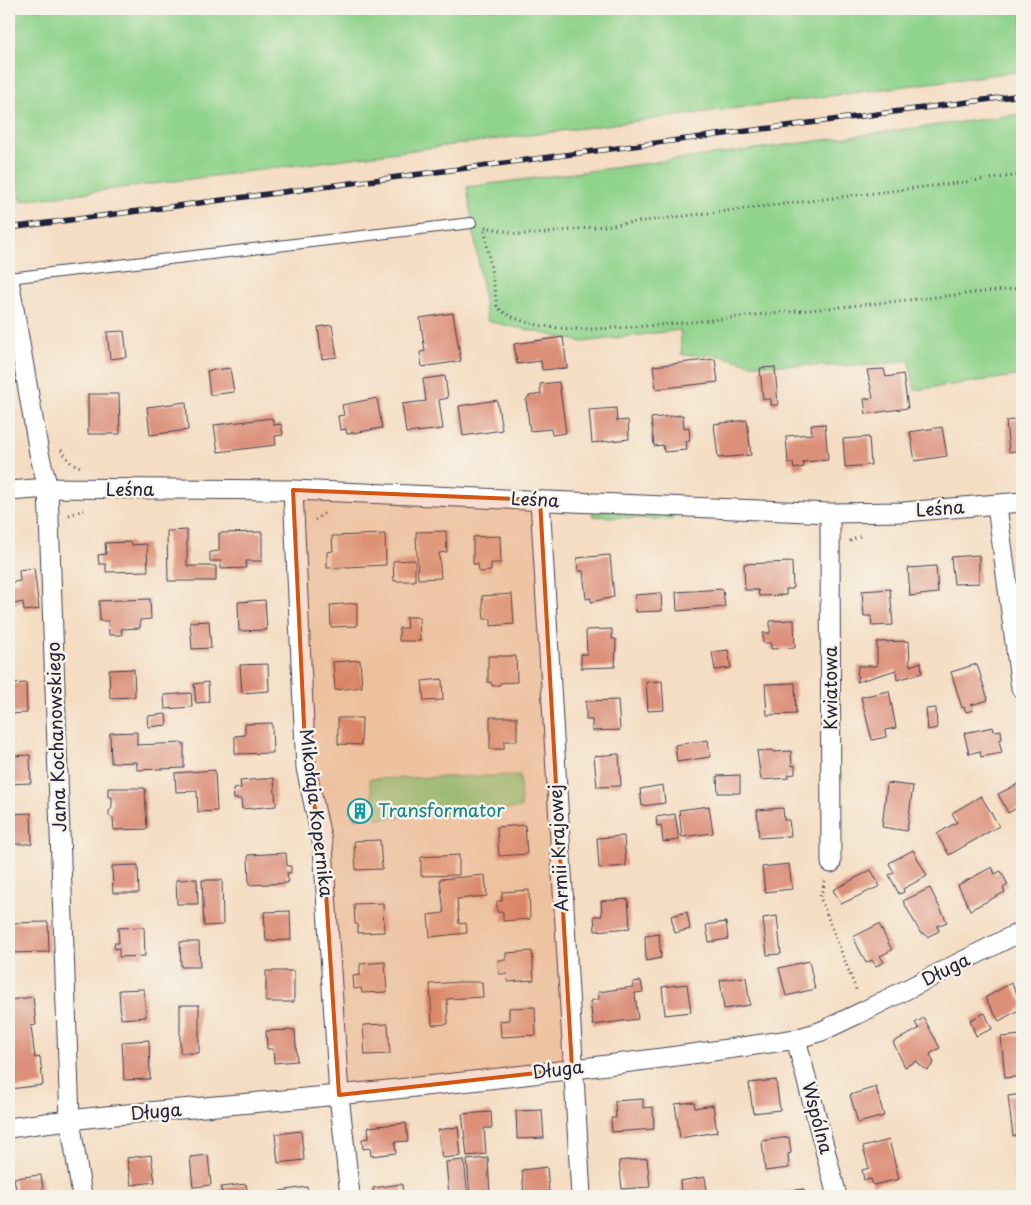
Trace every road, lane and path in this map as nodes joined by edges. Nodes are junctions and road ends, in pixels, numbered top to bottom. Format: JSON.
{"nodes":[{"id":1,"x":1022,"y":175,"type":"edge"},
{"id":2,"x":471,"y":223,"type":"joint"},
{"id":3,"x":484,"y":226,"type":"junction"},
{"id":4,"x":9,"y":279,"type":"edge"},
{"id":5,"x":1022,"y":288,"type":"edge"},
{"id":6,"x":48,"y":488,"type":"junction"},
{"id":7,"x":9,"y":490,"type":"edge"},
{"id":8,"x":293,"y":490,"type":"junction"},
{"id":9,"x":540,"y":500,"type":"junction"},
{"id":10,"x":1022,"y":502,"type":"edge"},
{"id":11,"x":997,"y":506,"type":"junction"},
{"id":12,"x":830,"y":513,"type":"junction"},
{"id":13,"x":1021,"y":688,"type":"dead end"},
{"id":14,"x":832,"y":863,"type":"joint"},
{"id":15,"x":1022,"y":931,"type":"edge"},
{"id":16,"x":864,"y":1011,"type":"junction"},
{"id":17,"x":796,"y":1039,"type":"junction"},
{"id":18,"x":572,"y":1068,"type":"junction"},
{"id":19,"x":339,"y":1095,"type":"junction"},
{"id":20,"x":70,"y":1120,"type":"junction"},
{"id":21,"x":9,"y":1128,"type":"edge"},
{"id":22,"x":82,"y":1196,"type":"edge"},
{"id":23,"x":350,"y":1196,"type":"edge"},
{"id":24,"x":581,"y":1196,"type":"edge"},
{"id":25,"x":837,"y":1196,"type":"edge"}],
"edges":[{"from":1,"to":3,"type":"path"},
{"from":2,"to":3,"type":"path"},
{"from":2,"to":4,"type":"lane"},
{"from":3,"to":5,"type":"path"},
{"from":4,"to":6,"type":"street","name":"Jana Kochanowskiego"},
{"from":6,"to":7,"type":"street","name":"Leśna"},
{"from":6,"to":8,"type":"street","name":"Leśna"},
{"from":6,"to":20,"type":"street","name":"Jana Kochanowskiego"},
{"from":8,"to":9,"type":"street","name":"Leśna"},
{"from":8,"to":19,"type":"street","name":"Mikołaja Kopernika"},
{"from":9,"to":12,"type":"street","name":"Leśna"},
{"from":9,"to":18,"type":"street","name":"Armii Krajowej"},
{"from":10,"to":11,"type":"street","name":"Leśna"},
{"from":11,"to":12,"type":"street","name":"Leśna"},
{"from":11,"to":13,"type":"street"},
{"from":12,"to":14,"type":"street","name":"Kwiatowa"},
{"from":14,"to":16,"type":"path"},
{"from":15,"to":16,"type":"street","name":"Długa"},
{"from":16,"to":17,"type":"street","name":"Długa"},
{"from":17,"to":18,"type":"street","name":"Długa"},
{"from":17,"to":25,"type":"street","name":"Wspólna"},
{"from":18,"to":19,"type":"street","name":"Długa"},
{"from":18,"to":24,"type":"street","name":"Armii Krajowej"},
{"from":19,"to":20,"type":"street","name":"Długa"},
{"from":19,"to":23,"type":"street","name":"Mikołaja Kopernika"},
{"from":20,"to":21,"type":"street","name":"Długa"},
{"from":20,"to":22,"type":"street","name":"Jana Kochanowskiego"}]}
